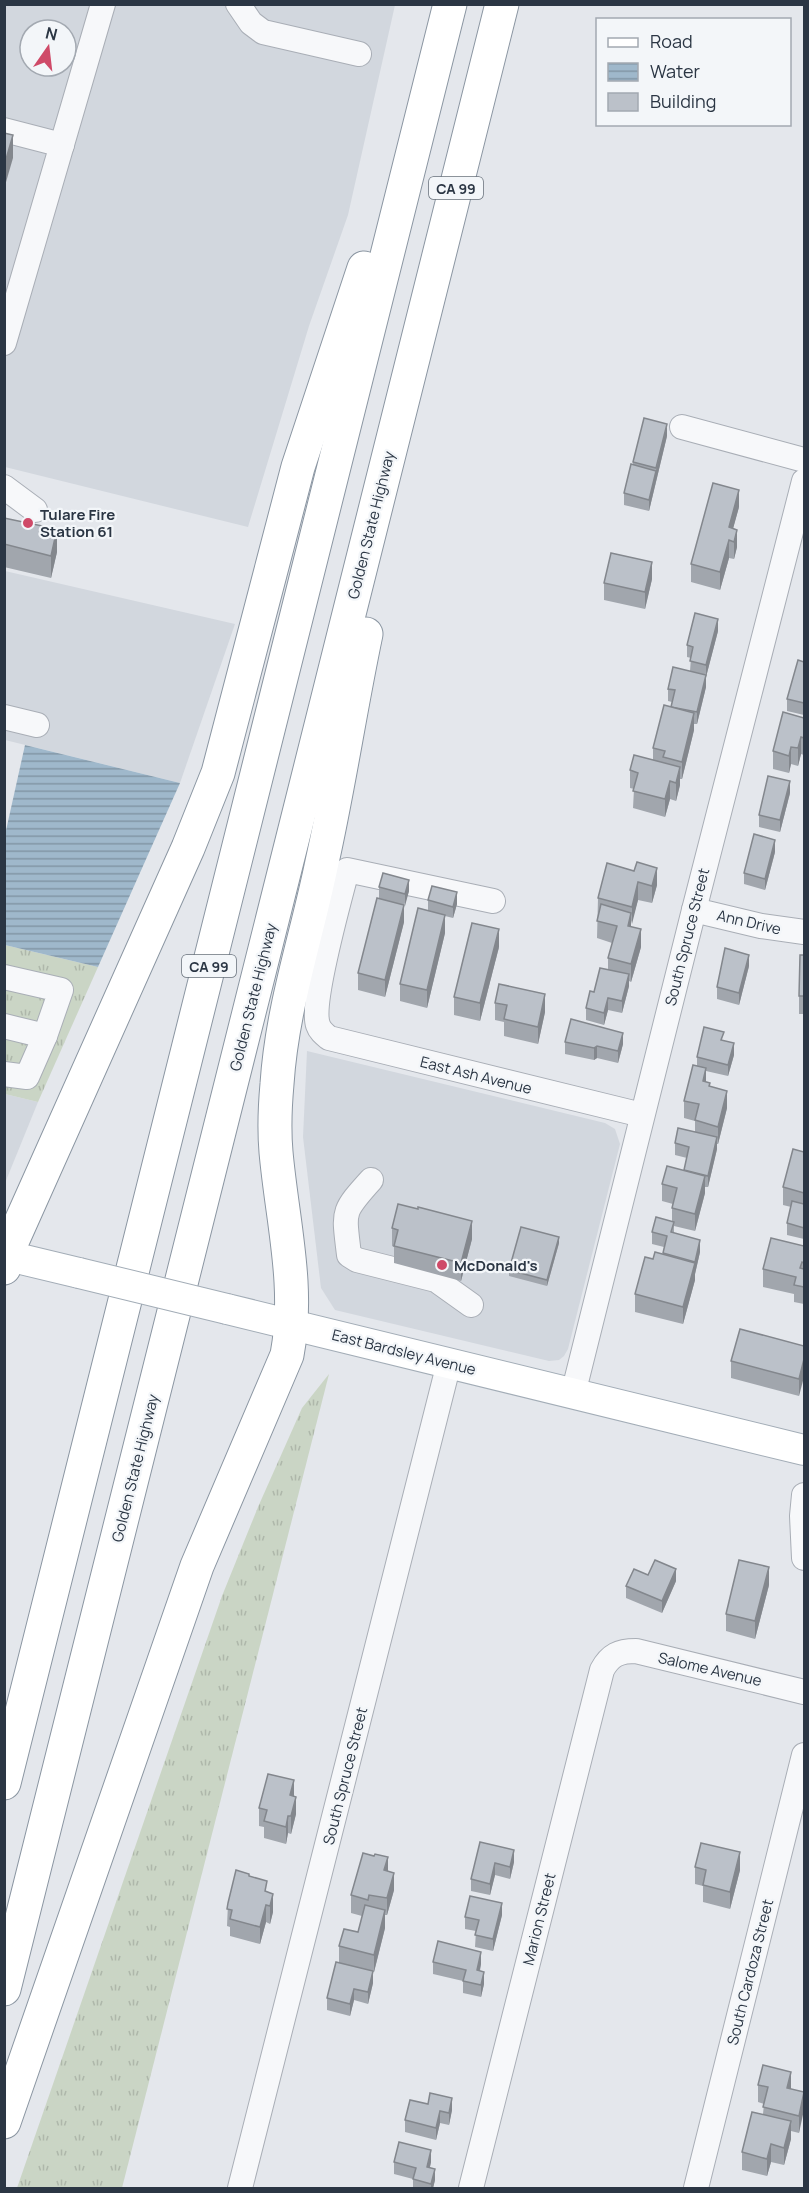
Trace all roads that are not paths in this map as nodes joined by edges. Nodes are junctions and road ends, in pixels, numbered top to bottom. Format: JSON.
{"nodes":[{"id":1,"x":103,"y":4,"type":"edge"},
{"id":2,"x":238,"y":4,"type":"edge"},
{"id":3,"x":450,"y":4,"type":"edge"},
{"id":4,"x":502,"y":4,"type":"edge"},
{"id":5,"x":359,"y":54,"type":"dead end"},
{"id":6,"x":4,"y":130,"type":"edge"},
{"id":7,"x":62,"y":145,"type":"junction"},
{"id":8,"x":414,"y":148,"type":"junction"},
{"id":9,"x":4,"y":343,"type":"edge"},
{"id":10,"x":410,"y":372,"type":"junction"},
{"id":11,"x":682,"y":427,"type":"dead end"},
{"id":12,"x":804,"y":460,"type":"edge"},
{"id":13,"x":804,"y":481,"type":"edge"},
{"id":14,"x":4,"y":487,"type":"edge"},
{"id":15,"x":34,"y":510,"type":"dead end"},
{"id":16,"x":4,"y":717,"type":"edge"},
{"id":17,"x":38,"y":725,"type":"dead end"},
{"id":18,"x":493,"y":901,"type":"dead end"},
{"id":19,"x":694,"y":910,"type":"junction"},
{"id":20,"x":804,"y":932,"type":"edge"},
{"id":21,"x":4,"y":962,"type":"edge"},
{"id":22,"x":4,"y":977,"type":"edge"},
{"id":23,"x":61,"y":990,"type":"junction"},
{"id":24,"x":4,"y":1026,"type":"edge"},
{"id":25,"x":45,"y":1036,"type":"junction"},
{"id":26,"x":4,"y":1074,"type":"edge"},
{"id":27,"x":642,"y":1115,"type":"junction"},
{"id":28,"x":371,"y":1180,"type":"dead end"},
{"id":29,"x":5,"y":1259,"type":"edge"},
{"id":30,"x":471,"y":1305,"type":"dead end"},
{"id":31,"x":293,"y":1325,"type":"junction"},
{"id":32,"x":449,"y":1363,"type":"junction"},
{"id":33,"x":573,"y":1394,"type":"junction"},
{"id":34,"x":804,"y":1450,"type":"edge"},
{"id":35,"x":804,"y":1495,"type":"edge"},
{"id":36,"x":804,"y":1558,"type":"edge"},
{"id":37,"x":615,"y":1654,"type":"joint"},
{"id":38,"x":804,"y":1692,"type":"edge"},
{"id":39,"x":804,"y":1755,"type":"edge"},
{"id":40,"x":4,"y":1783,"type":"edge"},
{"id":41,"x":4,"y":1989,"type":"edge"},
{"id":42,"x":4,"y":2122,"type":"edge"},
{"id":43,"x":240,"y":2188,"type":"edge"},
{"id":44,"x":471,"y":2188,"type":"edge"},
{"id":45,"x":696,"y":2188,"type":"edge"}],
"edges":[{"from":1,"to":7,"type":"street"},
{"from":2,"to":5,"type":"street"},
{"from":3,"to":8,"type":"highway","number":"CA 99"},
{"from":4,"to":10,"type":"highway","name":"Golden State Highway","number":"CA 99"},
{"from":6,"to":7,"type":"street"},
{"from":7,"to":9,"type":"street"},
{"from":8,"to":29,"type":"highway"},
{"from":8,"to":40,"type":"highway","number":"CA 99"},
{"from":10,"to":31,"type":"highway"},
{"from":10,"to":41,"type":"highway","name":"Golden State Highway","number":"CA 99"},
{"from":11,"to":12,"type":"street"},
{"from":13,"to":19,"type":"street","name":"South Spruce Street"},
{"from":14,"to":15,"type":"street"},
{"from":16,"to":17,"type":"street"},
{"from":18,"to":27,"type":"street","name":"East Ash Avenue"},
{"from":19,"to":20,"type":"street","name":"Ann Drive"},
{"from":19,"to":27,"type":"street","name":"South Spruce Street"},
{"from":21,"to":23,"type":"street"},
{"from":22,"to":23,"type":"street"},
{"from":23,"to":25,"type":"street"},
{"from":24,"to":25,"type":"street"},
{"from":25,"to":26,"type":"street"},
{"from":27,"to":33,"type":"street","name":"South Spruce Street"},
{"from":28,"to":30,"type":"street"},
{"from":29,"to":31,"type":"main road","name":"East Bardsley Avenue","bridge":true},
{"from":31,"to":32,"type":"main road","name":"East Bardsley Avenue"},
{"from":31,"to":42,"type":"highway"},
{"from":32,"to":33,"type":"main road","name":"East Bardsley Avenue"},
{"from":32,"to":43,"type":"street","name":"South Spruce Street"},
{"from":33,"to":34,"type":"main road","name":"East Bardsley Avenue"},
{"from":35,"to":36,"type":"street"},
{"from":37,"to":38,"type":"street","name":"Salome Avenue"},
{"from":37,"to":44,"type":"street","name":"Marion Street"},
{"from":39,"to":45,"type":"street","name":"South Cardoza Street"}]}
